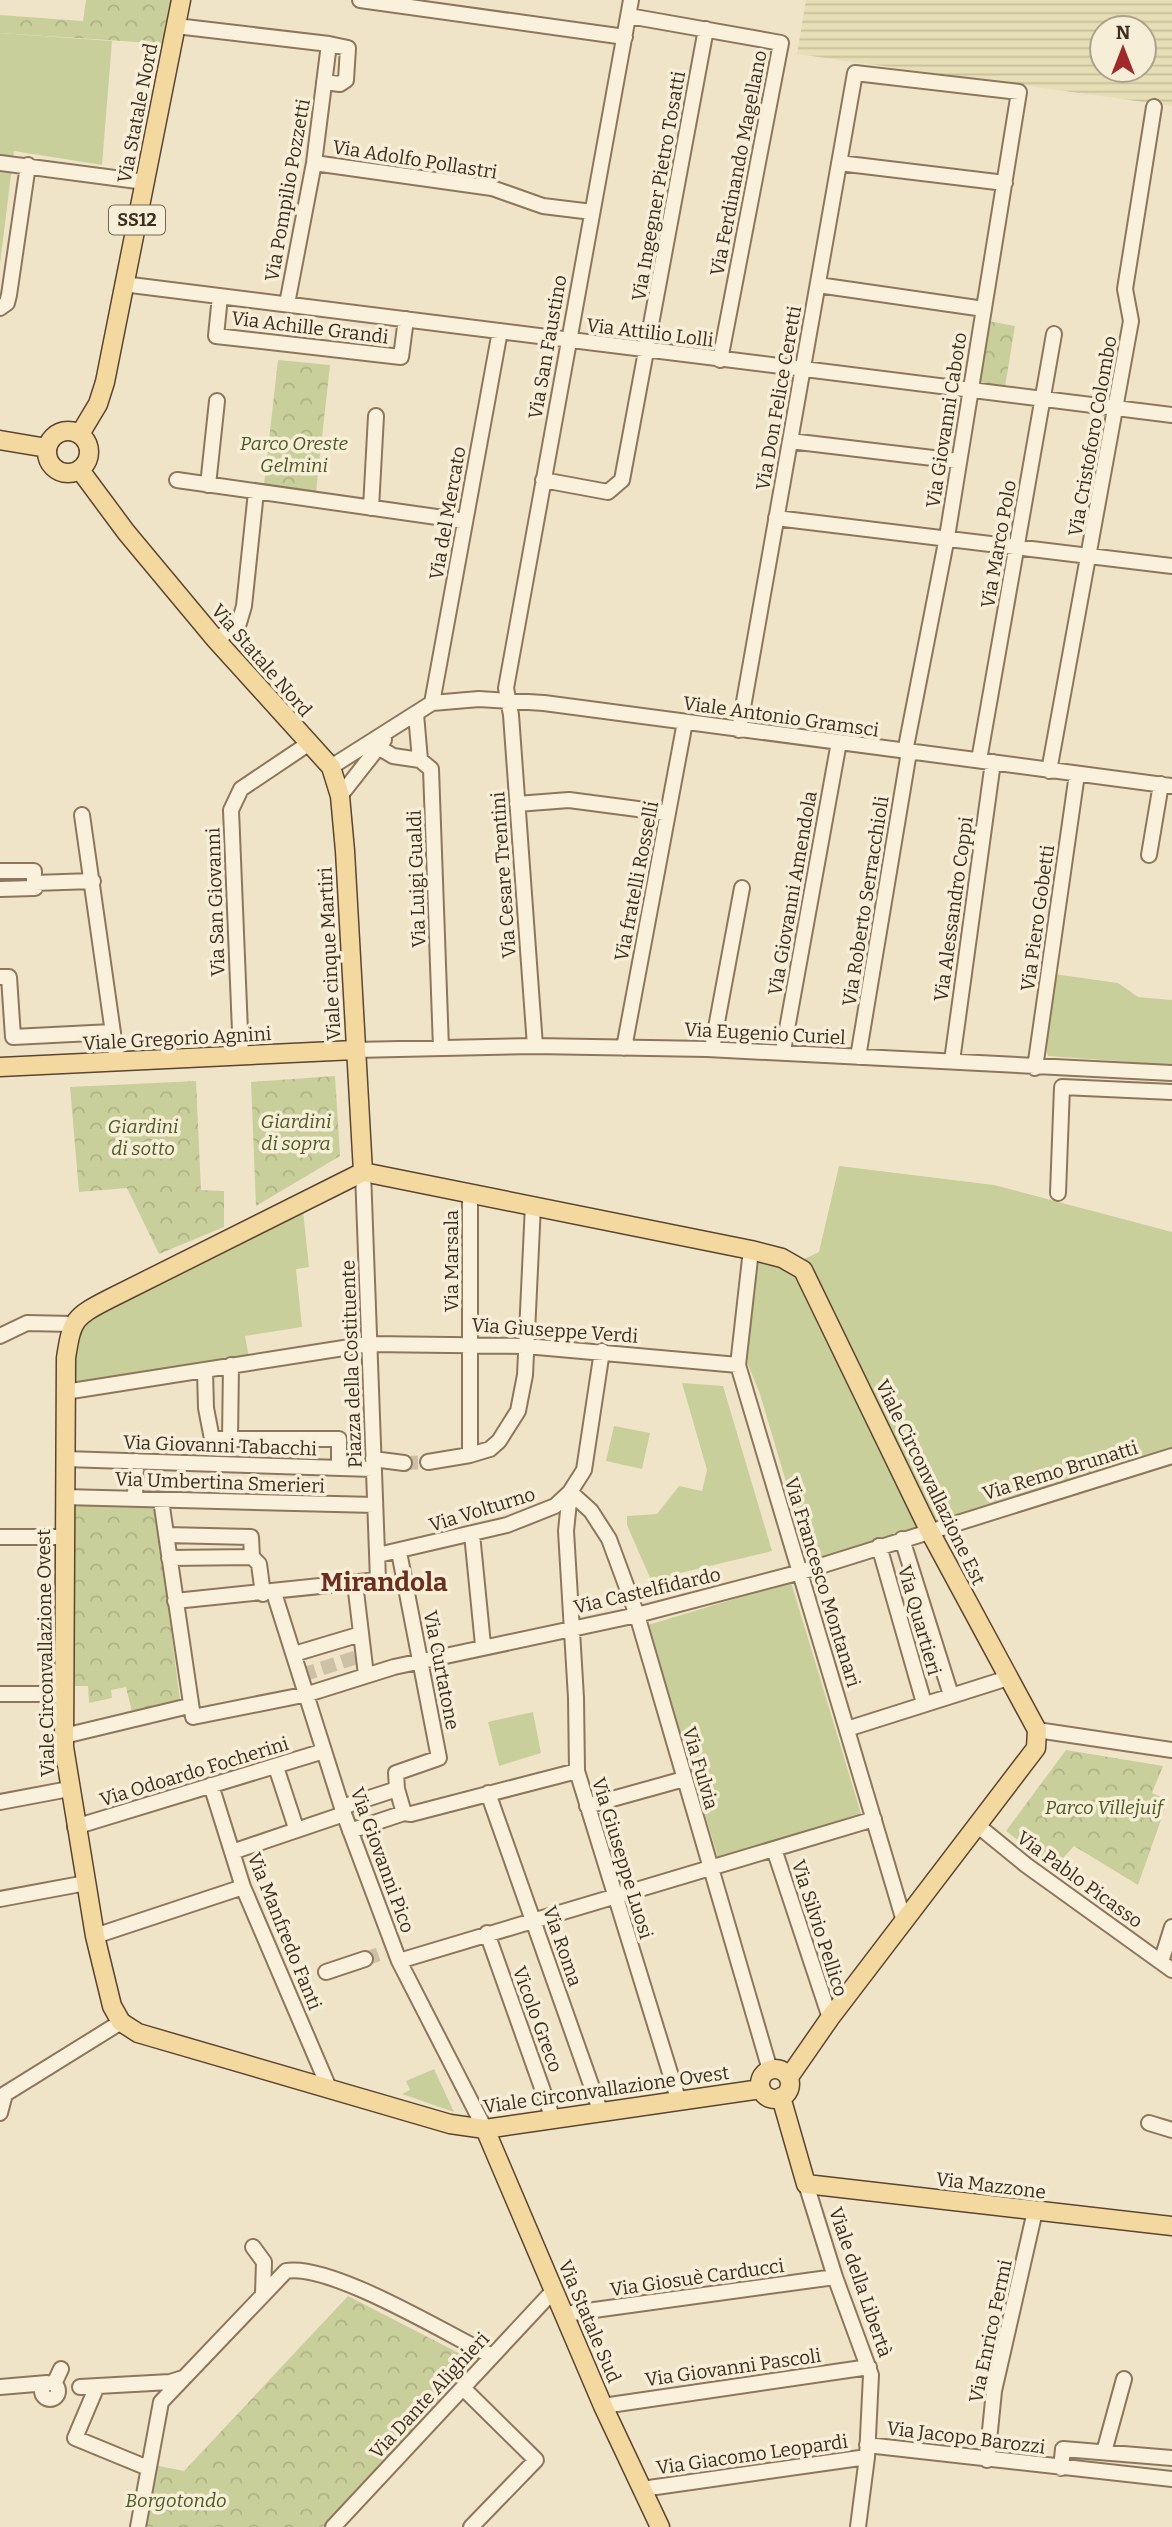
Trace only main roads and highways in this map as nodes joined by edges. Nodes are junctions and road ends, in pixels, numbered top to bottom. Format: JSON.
{"nodes":[{"id":1,"x":181,"y":0,"type":"edge"},
{"id":2,"x":80,"y":434,"type":"junction"},
{"id":3,"x":0,"y":440,"type":"edge"},
{"id":4,"x":47,"y":448,"type":"junction"},
{"id":5,"x":80,"y":470,"type":"junction"},
{"id":6,"x":308,"y":744,"type":"joint"},
{"id":7,"x":355,"y":1050,"type":"junction"},
{"id":8,"x":0,"y":1067,"type":"edge"},
{"id":9,"x":363,"y":1172,"type":"junction"},
{"id":10,"x":789,"y":2077,"type":"junction"},
{"id":11,"x":761,"y":2089,"type":"junction"},
{"id":12,"x":780,"y":2097,"type":"junction"},
{"id":13,"x":485,"y":2129,"type":"junction"},
{"id":14,"x":806,"y":2184,"type":"joint"},
{"id":15,"x":1172,"y":2226,"type":"edge"},
{"id":16,"x":655,"y":2525,"type":"edge"}],
"edges":[{"from":1,"to":2,"type":"main road","name":"Via Statale Nord","number":"SS12"},
{"from":2,"to":4,"type":"main road"},
{"from":2,"to":5,"type":"main road"},
{"from":3,"to":4,"type":"main road"},
{"from":4,"to":5,"type":"main road"},
{"from":5,"to":6,"type":"main road","name":"Via Statale Nord"},
{"from":6,"to":7,"type":"main road","name":"Viale cinque Martiri"},
{"from":7,"to":8,"type":"main road","name":"Viale Gregorio Agnini"},
{"from":7,"to":9,"type":"main road","name":"Viale cinque Martiri"},
{"from":9,"to":10,"type":"main road","name":"Viale Circonvallazione Est"},
{"from":9,"to":13,"type":"main road","name":"Viale Circonvallazione Ovest"},
{"from":10,"to":11,"type":"main road"},
{"from":10,"to":12,"type":"main road"},
{"from":11,"to":12,"type":"main road"},
{"from":11,"to":13,"type":"main road","name":"Viale Circonvallazione Ovest"},
{"from":12,"to":14,"type":"main road","name":"Viale della Libertà"},
{"from":13,"to":16,"type":"main road","name":"Via Statale Sud"},
{"from":14,"to":15,"type":"main road","name":"Via Mazzone"}]}
